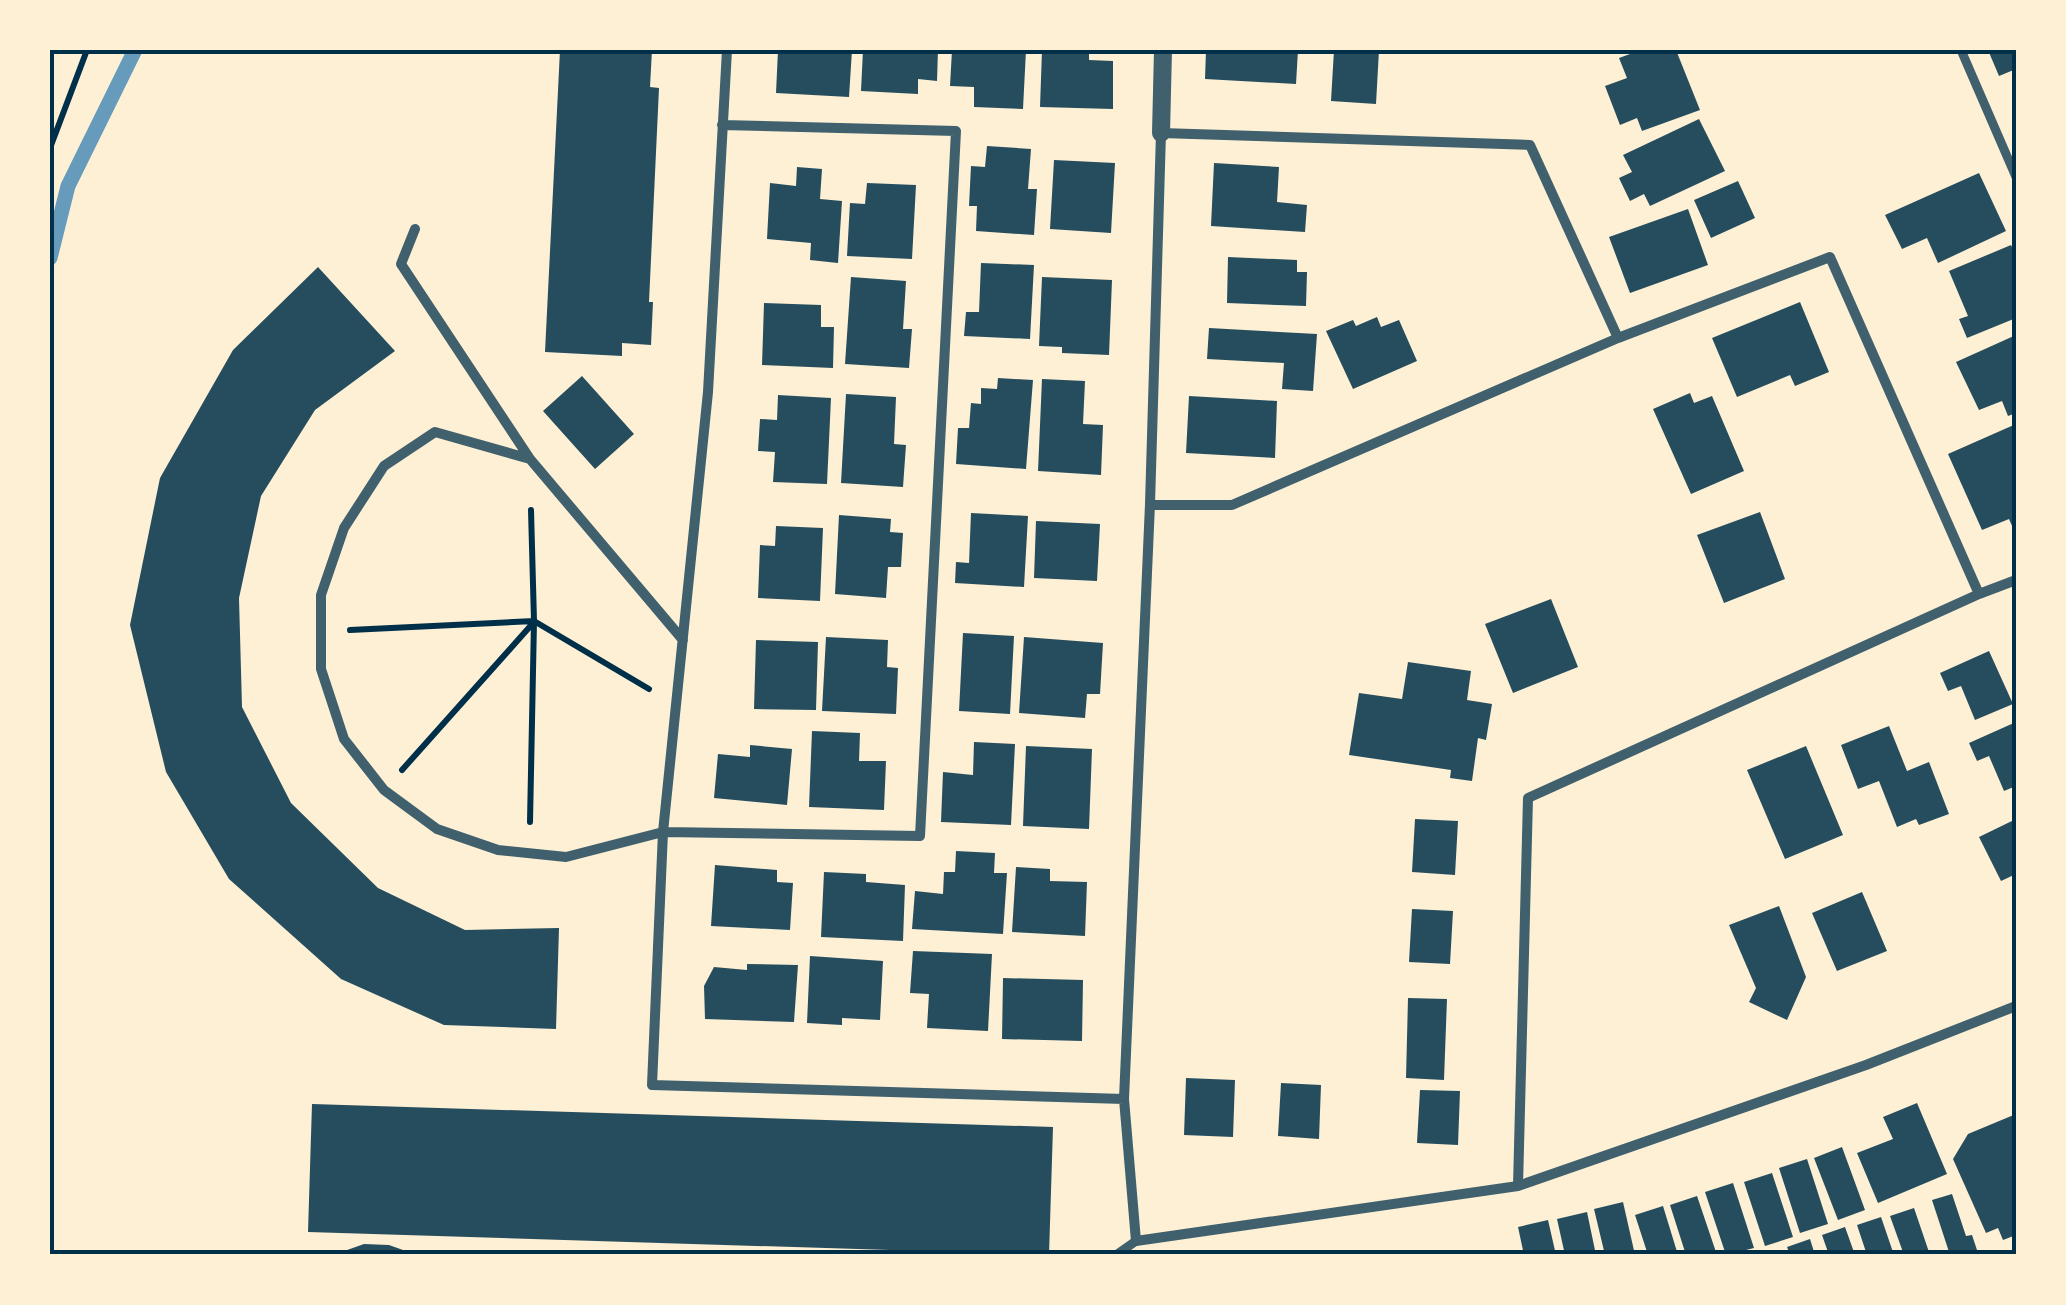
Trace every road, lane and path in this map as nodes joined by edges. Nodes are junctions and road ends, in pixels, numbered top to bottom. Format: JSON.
{"nodes":[{"id":1,"x":87,"y":50,"type":"edge"},
{"id":2,"x":728,"y":50,"type":"edge"},
{"id":3,"x":1164,"y":50,"type":"edge"},
{"id":4,"x":1961,"y":50,"type":"edge"},
{"id":5,"x":722,"y":125,"type":"junction"},
{"id":6,"x":1161,"y":133,"type":"junction"},
{"id":7,"x":50,"y":148,"type":"edge"},
{"id":8,"x":2016,"y":178,"type":"edge"},
{"id":9,"x":415,"y":229,"type":"dead end"},
{"id":10,"x":1618,"y":338,"type":"junction"},
{"id":11,"x":530,"y":459,"type":"junction"},
{"id":12,"x":1150,"y":505,"type":"dead end"},
{"id":13,"x":2016,"y":580,"type":"edge"},
{"id":14,"x":1978,"y":594,"type":"junction"},
{"id":15,"x":534,"y":621,"type":"junction"},
{"id":16,"x":321,"y":632,"type":"junction"},
{"id":17,"x":683,"y":640,"type":"junction"},
{"id":18,"x":676,"y":704,"type":"junction"},
{"id":19,"x":384,"y":790,"type":"junction"},
{"id":20,"x":664,"y":832,"type":"junction"},
{"id":21,"x":530,"y":853,"type":"junction"},
{"id":22,"x":2016,"y":1006,"type":"edge"},
{"id":23,"x":1124,"y":1098,"type":"junction"},
{"id":24,"x":1518,"y":1186,"type":"junction"},
{"id":25,"x":1136,"y":1241,"type":"junction"},
{"id":26,"x":1116,"y":1255,"type":"edge"}],
"edges":[{"from":1,"to":7,"type":"path"},
{"from":2,"to":5,"type":"street"},
{"from":3,"to":6,"type":"street"},
{"from":4,"to":8,"type":"street"},
{"from":5,"to":17,"type":"street"},
{"from":5,"to":20,"type":"street"},
{"from":6,"to":10,"type":"street"},
{"from":6,"to":23,"type":"street"},
{"from":9,"to":11,"type":"street"},
{"from":10,"to":12,"type":"street"},
{"from":10,"to":14,"type":"street"},
{"from":11,"to":15,"type":"path"},
{"from":11,"to":16,"type":"street"},
{"from":11,"to":17,"type":"street"},
{"from":13,"to":14,"type":"street"},
{"from":14,"to":24,"type":"street"},
{"from":15,"to":16,"type":"path"},
{"from":15,"to":18,"type":"path"},
{"from":15,"to":19,"type":"path"},
{"from":15,"to":21,"type":"path"},
{"from":16,"to":19,"type":"street"},
{"from":17,"to":18,"type":"street"},
{"from":18,"to":20,"type":"street"},
{"from":19,"to":21,"type":"street"},
{"from":20,"to":21,"type":"street"},
{"from":20,"to":23,"type":"street"},
{"from":22,"to":24,"type":"street"},
{"from":23,"to":25,"type":"street"},
{"from":24,"to":25,"type":"street"},
{"from":25,"to":26,"type":"street"}]}
